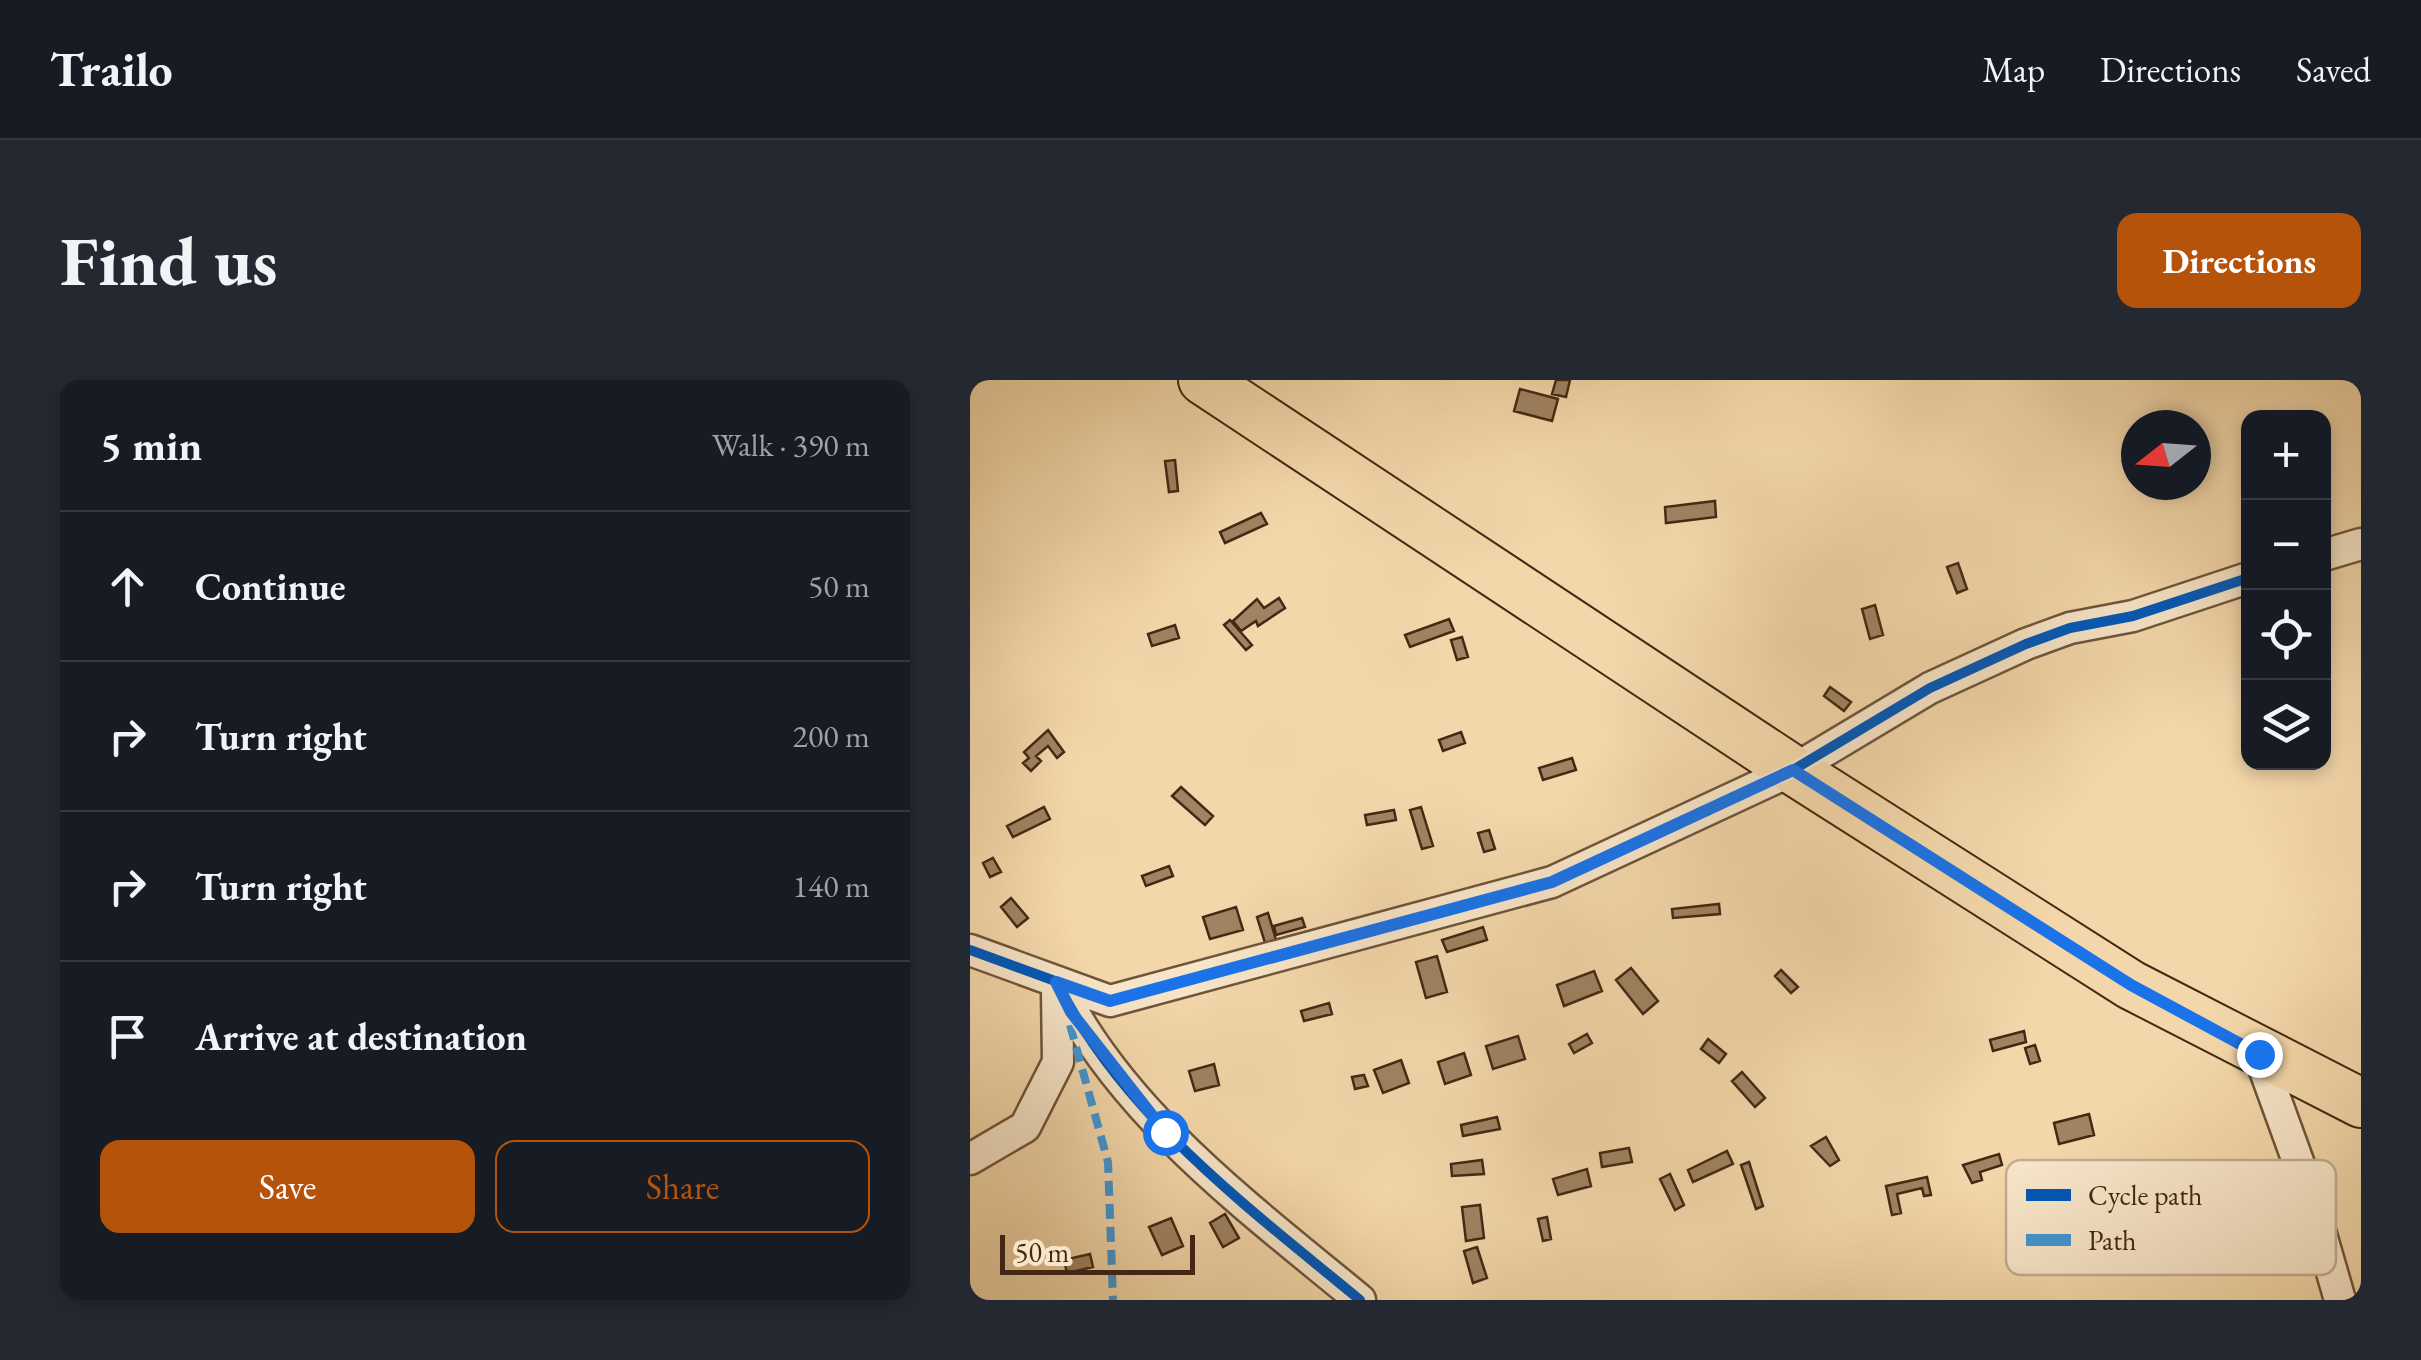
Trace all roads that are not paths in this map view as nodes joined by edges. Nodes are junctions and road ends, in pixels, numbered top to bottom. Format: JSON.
{"nodes":[{"id":1,"x":1204,"y":380,"type":"edge"},
{"id":2,"x":2361,"y":544,"type":"edge"},
{"id":3,"x":2331,"y":552,"type":"edge"},
{"id":4,"x":2241,"y":580,"type":"edge"},
{"id":5,"x":1793,"y":770,"type":"junction"},
{"id":6,"x":970,"y":950,"type":"edge"},
{"id":7,"x":1056,"y":982,"type":"junction"},
{"id":8,"x":2259,"y":1054,"type":"junction"},
{"id":9,"x":2361,"y":1103,"type":"edge"},
{"id":10,"x":970,"y":1159,"type":"edge"},
{"id":11,"x":2297,"y":1160,"type":"edge"},
{"id":12,"x":2333,"y":1275,"type":"edge"},
{"id":13,"x":1360,"y":1300,"type":"edge"},
{"id":14,"x":2340,"y":1300,"type":"edge"}],
"edges":[{"from":1,"to":5,"type":"main road"},
{"from":2,"to":3,"type":"street"},
{"from":4,"to":5,"type":"street"},
{"from":5,"to":7,"type":"street"},
{"from":5,"to":8,"type":"main road"},
{"from":6,"to":7,"type":"street"},
{"from":7,"to":10,"type":"street"},
{"from":7,"to":13,"type":"street"},
{"from":8,"to":9,"type":"main road"},
{"from":8,"to":11,"type":"street"},
{"from":12,"to":14,"type":"street"}]}
